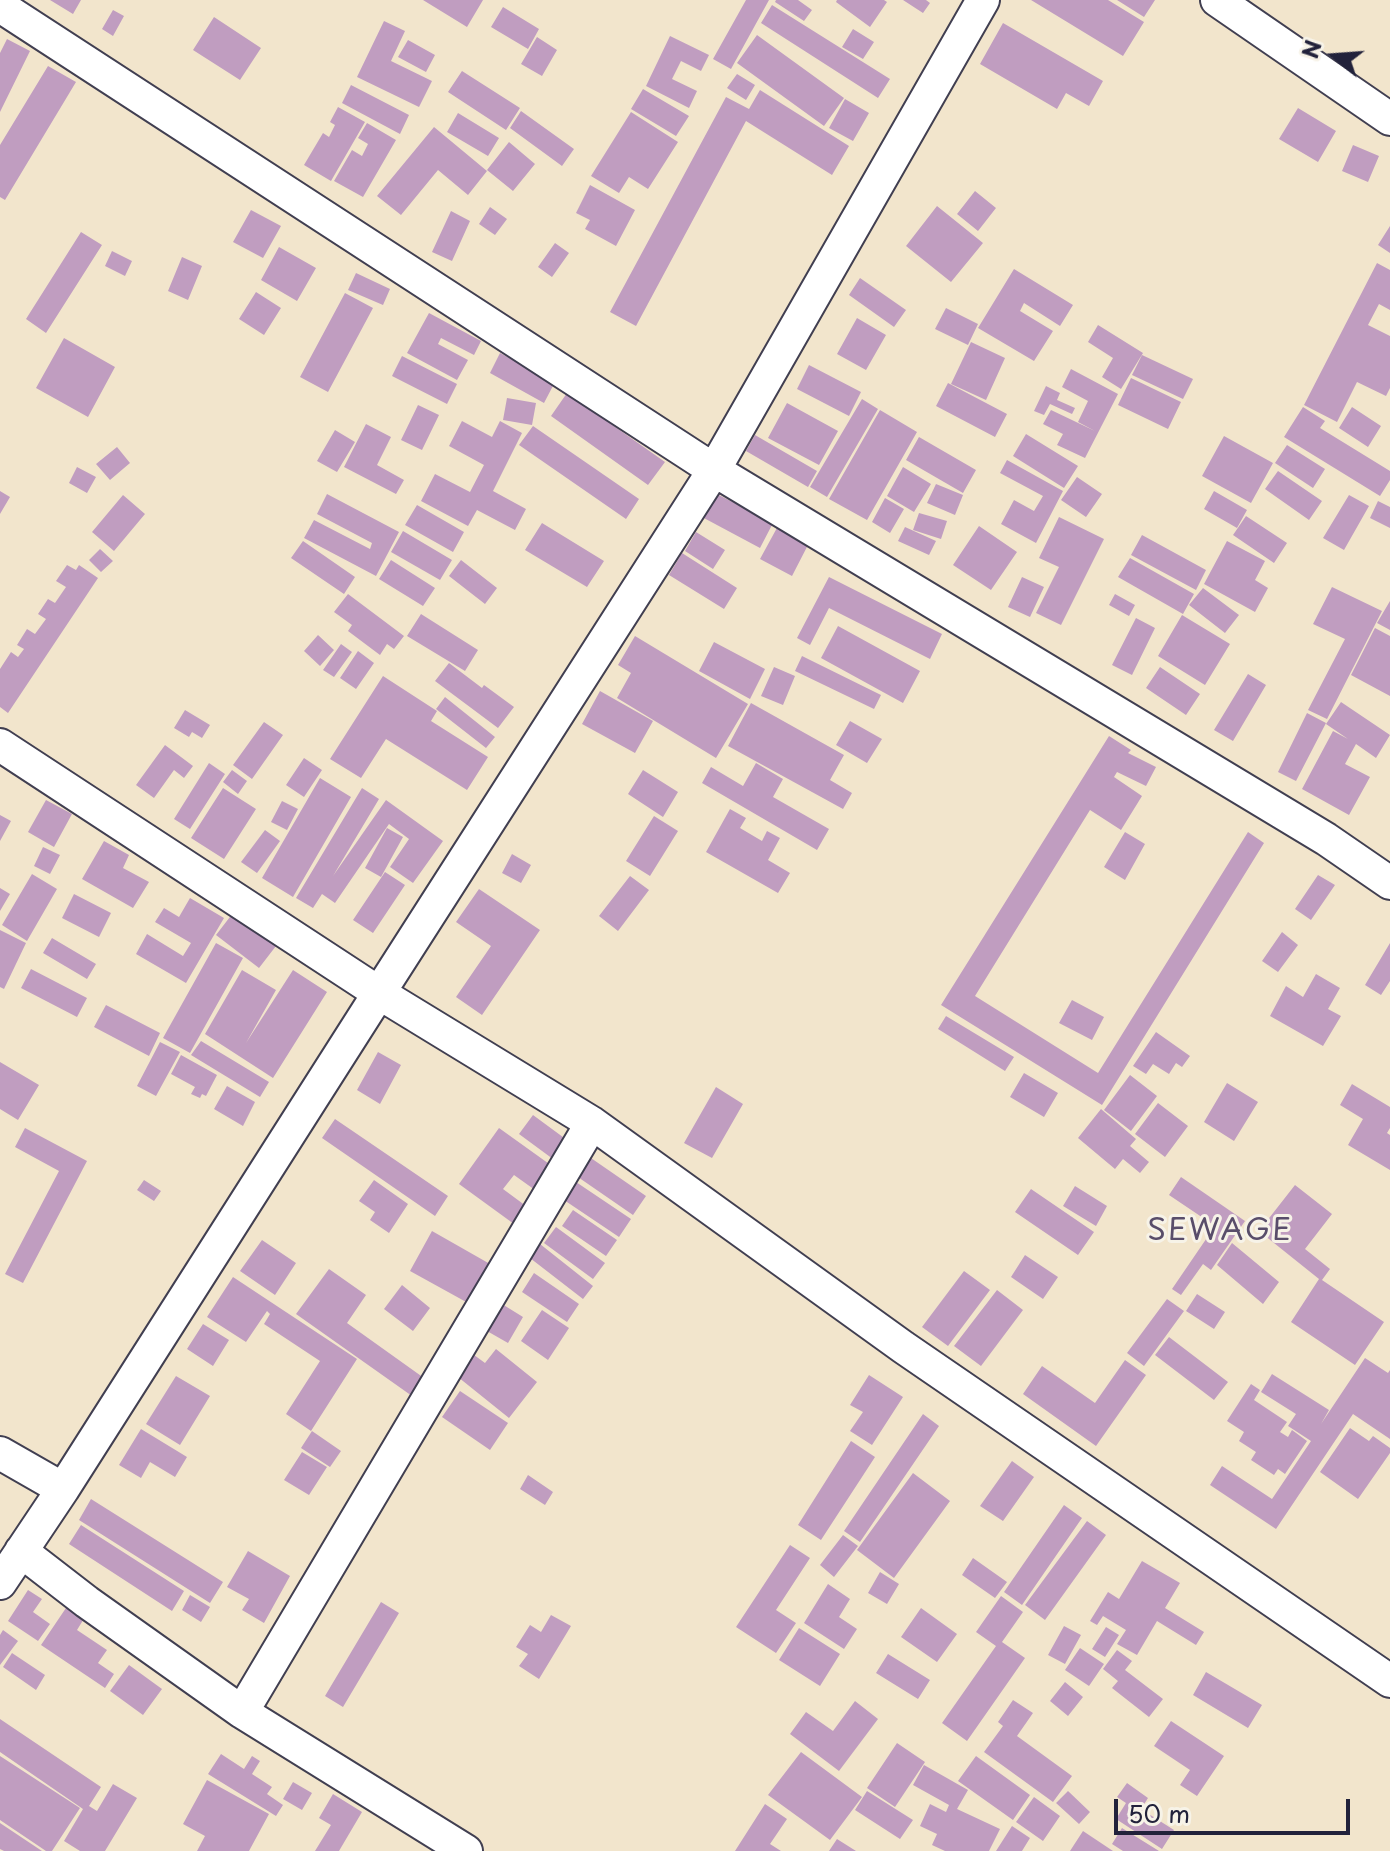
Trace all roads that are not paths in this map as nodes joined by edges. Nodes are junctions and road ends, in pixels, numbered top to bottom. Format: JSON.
{"nodes":[{"id":1,"x":983,"y":0,"type":"edge"},
{"id":2,"x":1217,"y":0,"type":"edge"},
{"id":3,"x":0,"y":6,"type":"edge"},
{"id":4,"x":1390,"y":119,"type":"edge"},
{"id":5,"x":714,"y":470,"type":"junction"},
{"id":6,"x":0,"y":745,"type":"edge"},
{"id":7,"x":1390,"y":883,"type":"edge"},
{"id":8,"x":379,"y":993,"type":"junction"},
{"id":9,"x":592,"y":1123,"type":"junction"},
{"id":10,"x":0,"y":1453,"type":"edge"},
{"id":11,"x":63,"y":1489,"type":"junction"},
{"id":12,"x":21,"y":1551,"type":"junction"},
{"id":13,"x":0,"y":1583,"type":"edge"},
{"id":14,"x":1390,"y":1681,"type":"edge"},
{"id":15,"x":242,"y":1712,"type":"junction"},
{"id":16,"x":466,"y":1851,"type":"edge"}],
"edges":[{"from":1,"to":5,"type":"street"},
{"from":2,"to":4,"type":"street"},
{"from":3,"to":5,"type":"street"},
{"from":5,"to":7,"type":"street"},
{"from":5,"to":8,"type":"street"},
{"from":6,"to":8,"type":"street"},
{"from":8,"to":9,"type":"street"},
{"from":8,"to":11,"type":"street"},
{"from":9,"to":14,"type":"street"},
{"from":9,"to":15,"type":"street"},
{"from":10,"to":11,"type":"street"},
{"from":11,"to":12,"type":"street"},
{"from":12,"to":13,"type":"street"},
{"from":12,"to":15,"type":"street"},
{"from":15,"to":16,"type":"street"}]}
